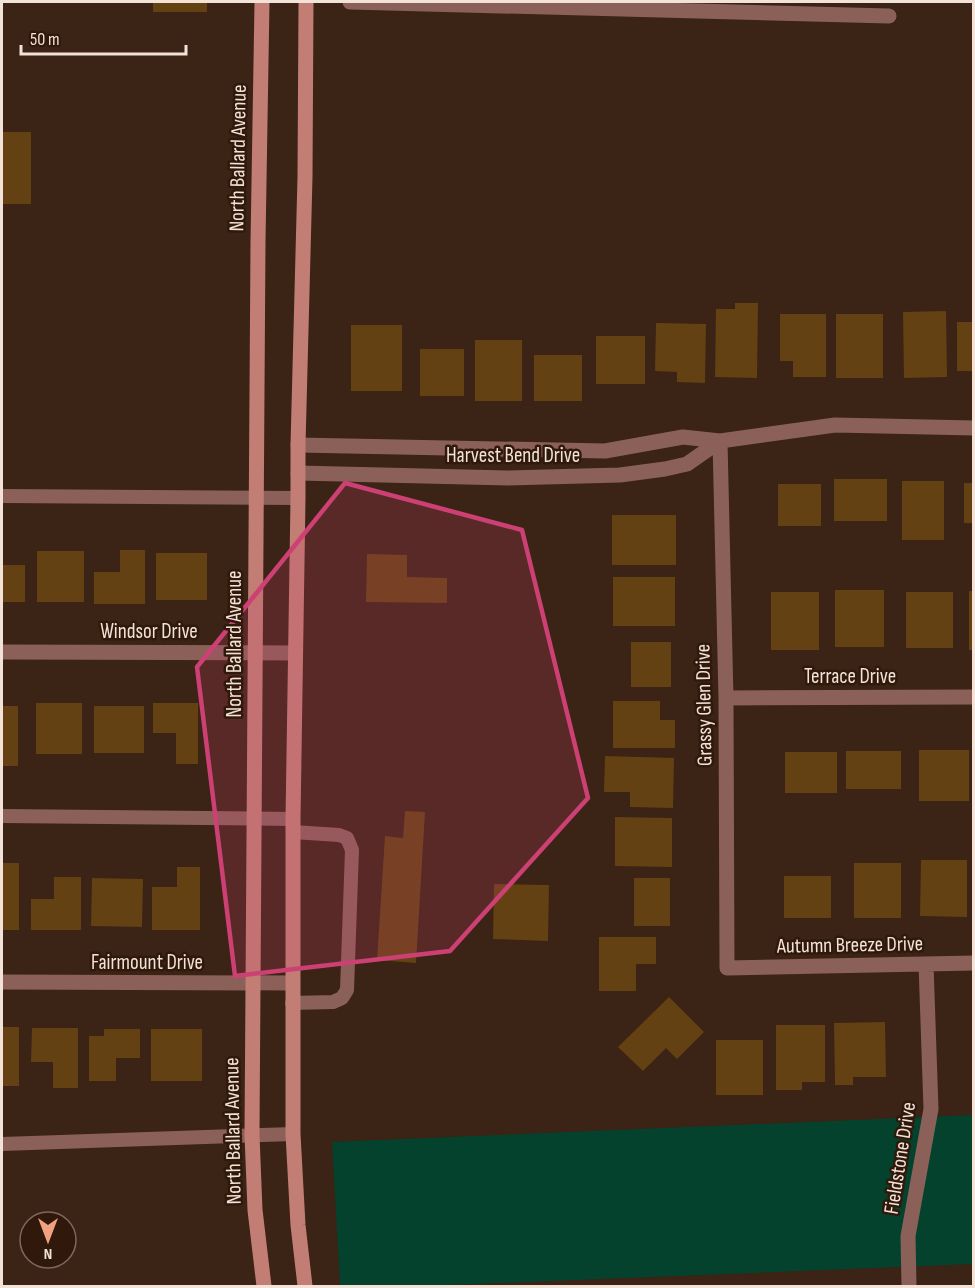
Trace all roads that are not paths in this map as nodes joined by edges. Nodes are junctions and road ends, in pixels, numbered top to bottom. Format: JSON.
{"nodes":[{"id":1,"x":262,"y":2,"type":"edge"},
{"id":2,"x":306,"y":2,"type":"edge"},
{"id":3,"x":350,"y":2,"type":"edge"},
{"id":4,"x":765,"y":7,"type":"edge"},
{"id":5,"x":889,"y":16,"type":"dead end"},
{"id":6,"x":974,"y":428,"type":"edge"},
{"id":7,"x":720,"y":441,"type":"junction"},
{"id":8,"x":298,"y":444,"type":"junction"},
{"id":9,"x":298,"y":473,"type":"junction"},
{"id":10,"x":2,"y":496,"type":"edge"},
{"id":11,"x":256,"y":498,"type":"junction"},
{"id":12,"x":298,"y":498,"type":"junction"},
{"id":13,"x":2,"y":652,"type":"edge"},
{"id":14,"x":254,"y":652,"type":"junction"},
{"id":15,"x":295,"y":652,"type":"junction"},
{"id":16,"x":974,"y":697,"type":"edge"},
{"id":17,"x":726,"y":698,"type":"junction"},
{"id":18,"x":2,"y":816,"type":"edge"},
{"id":19,"x":254,"y":818,"type":"junction"},
{"id":20,"x":293,"y":825,"type":"junction"},
{"id":21,"x":974,"y":963,"type":"edge"},
{"id":22,"x":926,"y":964,"type":"junction"},
{"id":23,"x":727,"y":968,"type":"joint"},
{"id":24,"x":2,"y":982,"type":"edge"},
{"id":25,"x":253,"y":983,"type":"junction"},
{"id":26,"x":292,"y":983,"type":"junction"},
{"id":27,"x":292,"y":1003,"type":"junction"},
{"id":28,"x":293,"y":1134,"type":"junction"},
{"id":29,"x":252,"y":1135,"type":"junction"},
{"id":30,"x":2,"y":1144,"type":"edge"},
{"id":31,"x":264,"y":1287,"type":"edge"},
{"id":32,"x":305,"y":1287,"type":"edge"},
{"id":33,"x":909,"y":1287,"type":"edge"}],
"edges":[{"from":1,"to":11,"type":"main road","name":"North Ballard Avenue"},
{"from":2,"to":8,"type":"main road"},
{"from":3,"to":4,"type":"street"},
{"from":4,"to":5,"type":"street"},
{"from":6,"to":7,"type":"street","name":"Harvest Bend Drive"},
{"from":7,"to":8,"type":"street","name":"Harvest Bend Drive"},
{"from":7,"to":9,"type":"street","name":"Harvest Bend Drive"},
{"from":7,"to":17,"type":"street","name":"Grassy Glen Drive"},
{"from":8,"to":9,"type":"main road"},
{"from":9,"to":12,"type":"main road"},
{"from":10,"to":11,"type":"lane"},
{"from":11,"to":12,"type":"lane"},
{"from":11,"to":14,"type":"main road","name":"North Ballard Avenue"},
{"from":12,"to":15,"type":"main road"},
{"from":13,"to":14,"type":"street","name":"Windsor Drive"},
{"from":14,"to":15,"type":"street","name":"Windsor Drive"},
{"from":14,"to":19,"type":"main road","name":"North Ballard Avenue"},
{"from":15,"to":20,"type":"main road"},
{"from":16,"to":17,"type":"street","name":"Terrace Drive"},
{"from":17,"to":23,"type":"street","name":"Grassy Glen Drive"},
{"from":18,"to":19,"type":"lane"},
{"from":19,"to":20,"type":"lane"},
{"from":19,"to":25,"type":"main road","name":"North Ballard Avenue"},
{"from":20,"to":26,"type":"main road"},
{"from":20,"to":27,"type":"lane"},
{"from":21,"to":22,"type":"street","name":"Autumn Breeze Drive"},
{"from":22,"to":23,"type":"street","name":"Autumn Breeze Drive"},
{"from":22,"to":33,"type":"street","name":"Fieldstone Drive"},
{"from":24,"to":25,"type":"street","name":"Fairmount Drive"},
{"from":25,"to":26,"type":"street","name":"Fairmount Drive"},
{"from":25,"to":29,"type":"main road","name":"North Ballard Avenue"},
{"from":26,"to":27,"type":"main road"},
{"from":27,"to":28,"type":"main road"},
{"from":28,"to":29,"type":"lane"},
{"from":28,"to":32,"type":"main road"},
{"from":29,"to":30,"type":"lane"},
{"from":29,"to":31,"type":"main road","name":"North Ballard Avenue"}]}
